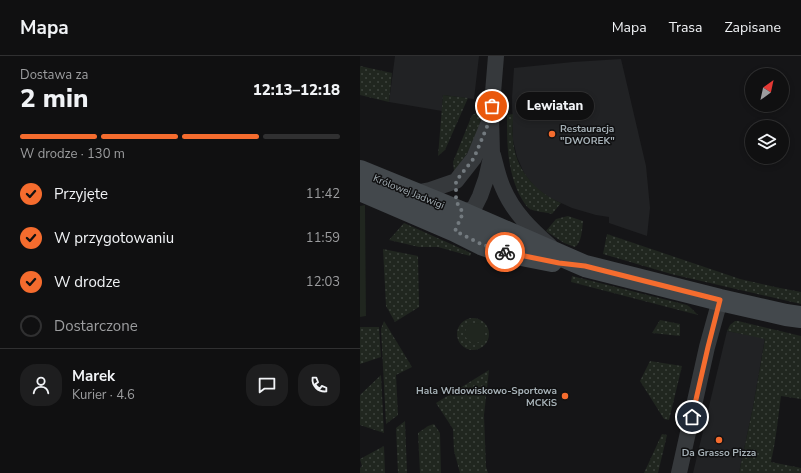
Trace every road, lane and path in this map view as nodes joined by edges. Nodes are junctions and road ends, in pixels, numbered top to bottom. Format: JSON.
{"nodes":[{"id":1,"x":496,"y":56,"type":"edge"},
{"id":2,"x":491,"y":117,"type":"junction"},
{"id":3,"x":492,"y":153,"type":"junction"},
{"id":4,"x":360,"y":171,"type":"edge"},
{"id":5,"x":456,"y":181,"type":"junction"},
{"id":6,"x":360,"y":190,"type":"edge"},
{"id":7,"x":414,"y":193,"type":"junction"},
{"id":8,"x":459,"y":222,"type":"junction"},
{"id":9,"x":559,"y":254,"type":"junction"},
{"id":10,"x":585,"y":266,"type":"junction"},
{"id":11,"x":720,"y":300,"type":"junction"},
{"id":12,"x":801,"y":317,"type":"edge"},
{"id":13,"x":679,"y":473,"type":"edge"}],
"edges":[{"from":1,"to":2,"type":"street"},
{"from":2,"to":3,"type":"street"},
{"from":2,"to":5,"type":"street"},
{"from":3,"to":8,"type":"street"},
{"from":3,"to":9,"type":"street"},
{"from":4,"to":7,"type":"street","name":"Królowej Jadwigi"},
{"from":5,"to":7,"type":"street"},
{"from":5,"to":8,"type":"street"},
{"from":6,"to":8,"type":"street","name":"Królowej Jadwigi"},
{"from":7,"to":8,"type":"street","name":"Królowej Jadwigi"},
{"from":8,"to":9,"type":"street","name":"Królowej Jadwigi"},
{"from":8,"to":10,"type":"street"},
{"from":9,"to":10,"type":"street","name":"Królowej Jadwigi"},
{"from":10,"to":11,"type":"street","name":"Królowej Jadwigi"},
{"from":11,"to":12,"type":"street","name":"Królowej Jadwigi"},
{"from":11,"to":13,"type":"street"}]}
